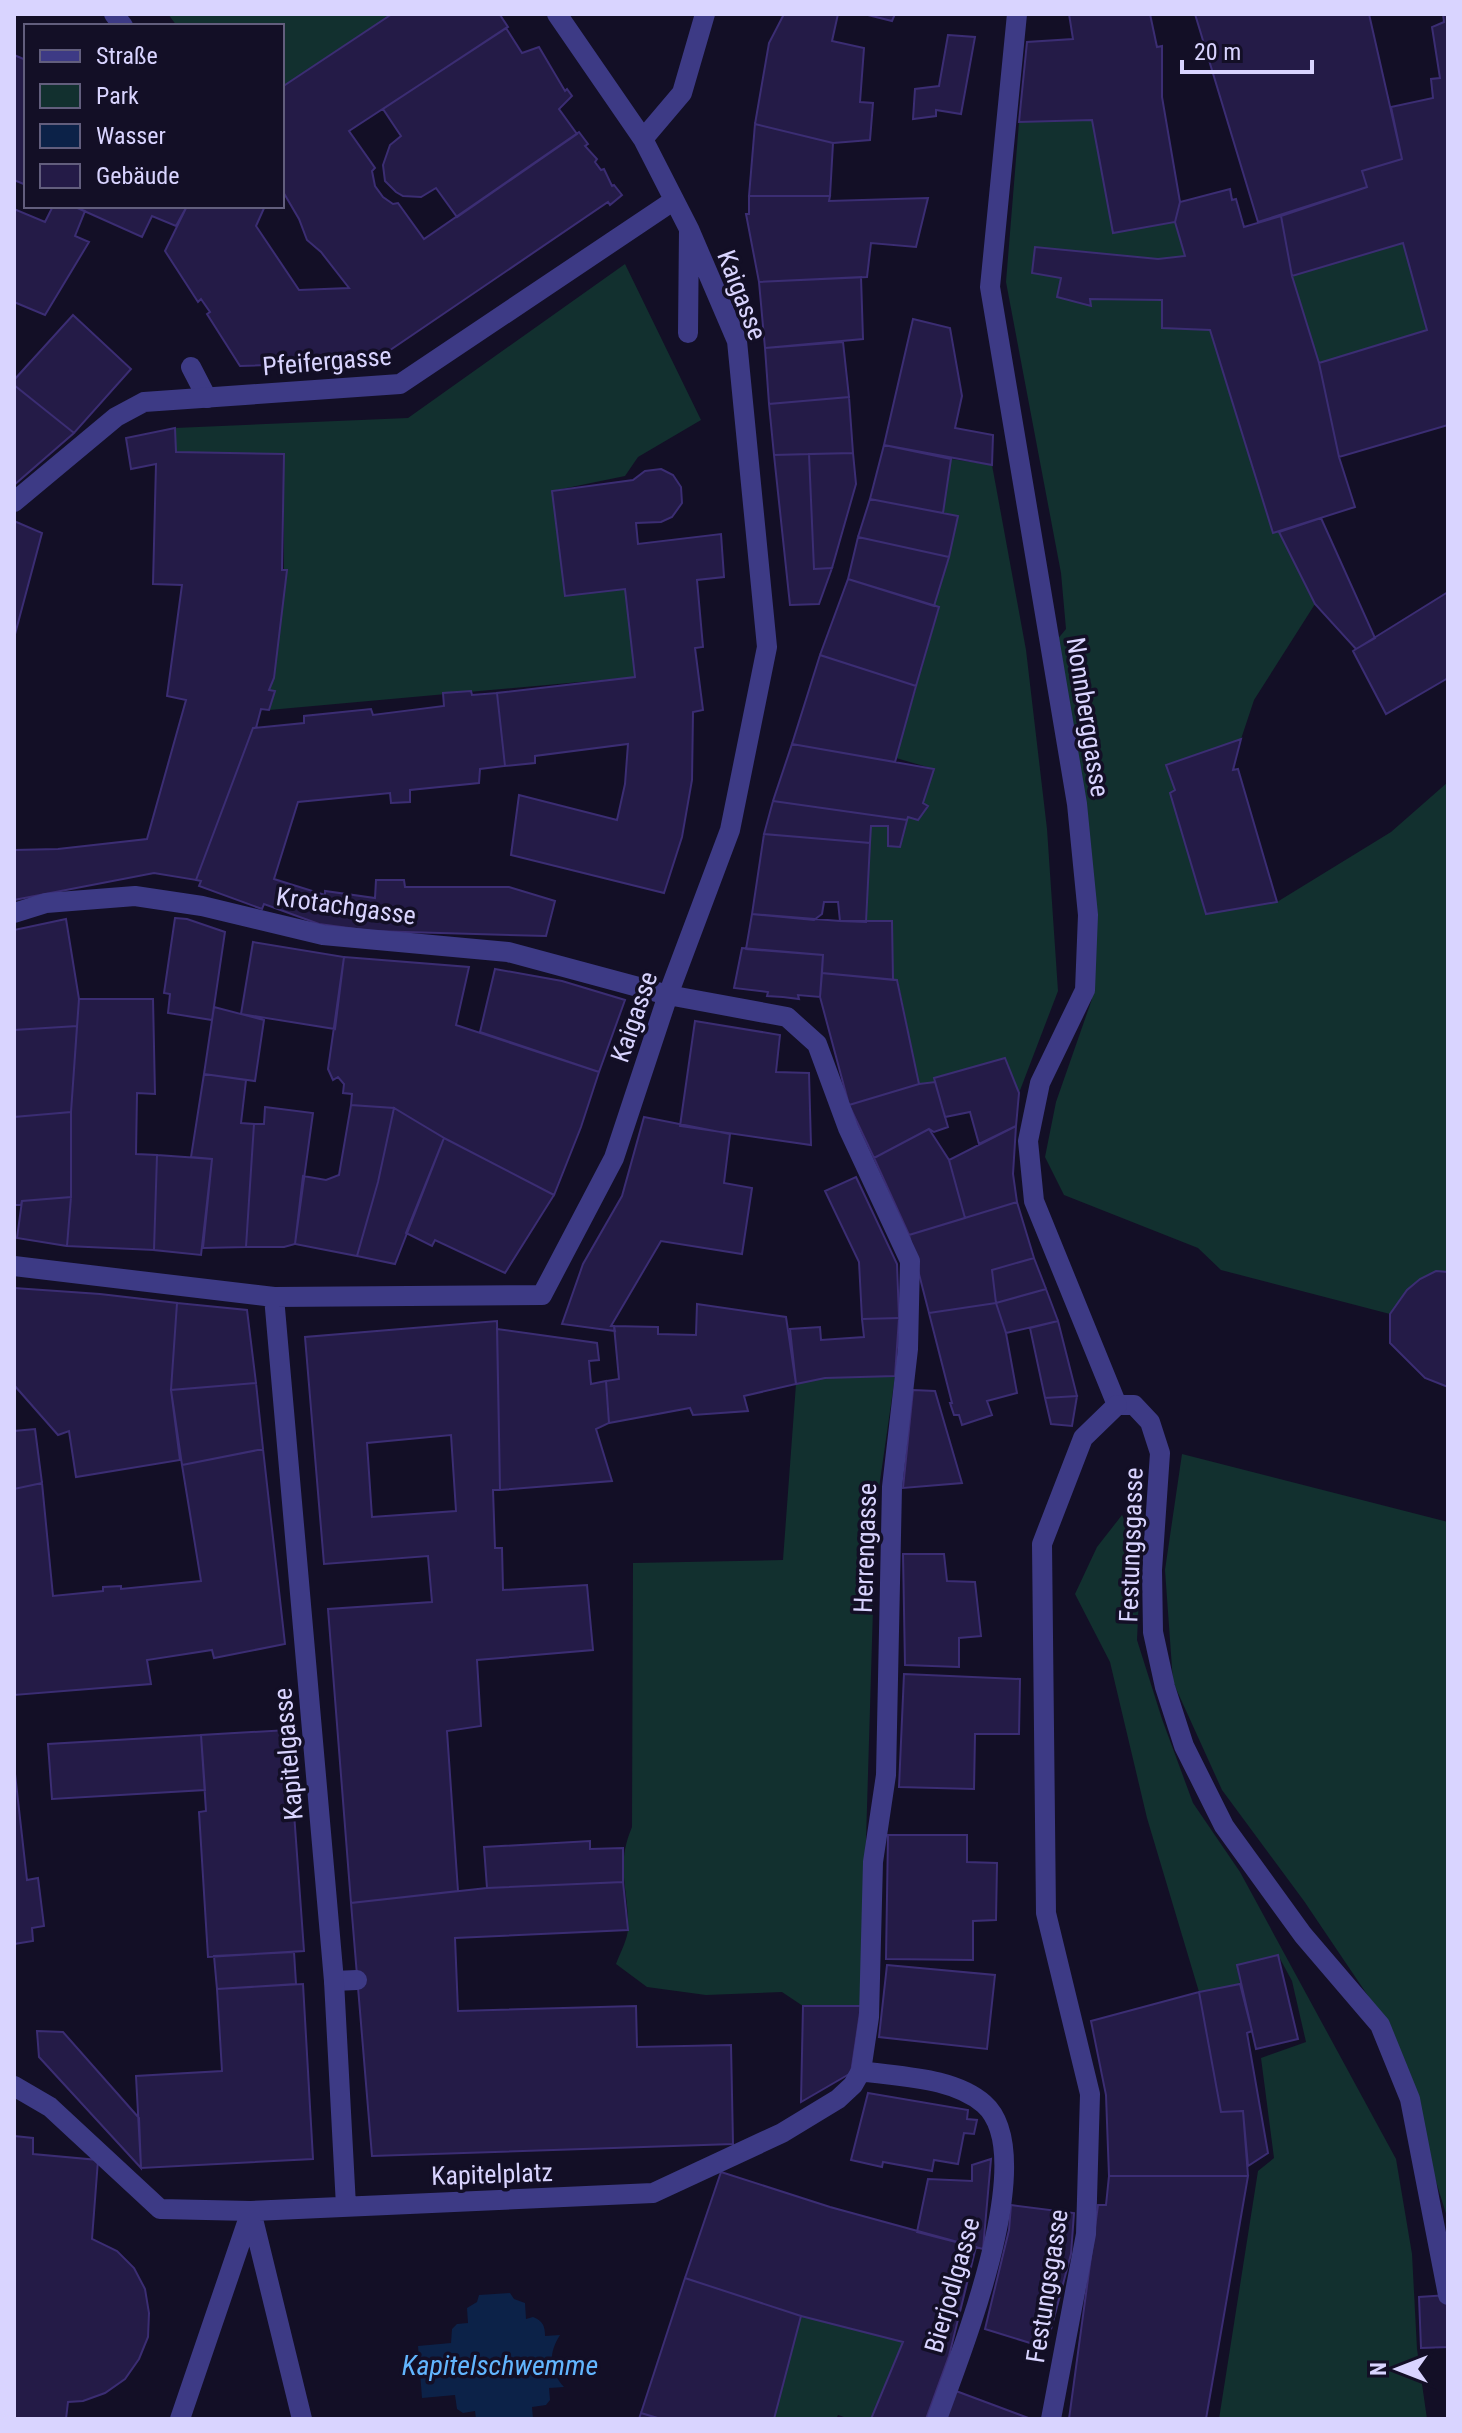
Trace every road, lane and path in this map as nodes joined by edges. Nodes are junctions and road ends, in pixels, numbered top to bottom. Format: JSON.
{"nodes":[{"id":1,"x":557,"y":14,"type":"edge"},
{"id":2,"x":705,"y":14,"type":"edge"},
{"id":3,"x":1017,"y":14,"type":"edge"},
{"id":4,"x":643,"y":139,"type":"junction"},
{"id":5,"x":673,"y":201,"type":"junction"},
{"id":6,"x":689,"y":229,"type":"junction"},
{"id":7,"x":688,"y":333,"type":"dead end"},
{"id":8,"x":191,"y":367,"type":"dead end"},
{"id":9,"x":207,"y":398,"type":"junction"},
{"id":10,"x":14,"y":502,"type":"edge"},
{"id":11,"x":14,"y":913,"type":"edge"},
{"id":12,"x":668,"y":995,"type":"junction"},
{"id":13,"x":14,"y":1266,"type":"edge"},
{"id":14,"x":274,"y":1297,"type":"junction"},
{"id":15,"x":1117,"y":1405,"type":"junction"},
{"id":16,"x":357,"y":1980,"type":"dead end"},
{"id":17,"x":334,"y":1981,"type":"junction"},
{"id":18,"x":861,"y":2071,"type":"junction"},
{"id":19,"x":14,"y":2086,"type":"edge"},
{"id":20,"x":346,"y":2206,"type":"junction"},
{"id":21,"x":251,"y":2211,"type":"junction"},
{"id":22,"x":1448,"y":2295,"type":"edge"},
{"id":23,"x":180,"y":2419,"type":"edge"},
{"id":24,"x":302,"y":2419,"type":"edge"},
{"id":25,"x":937,"y":2419,"type":"edge"},
{"id":26,"x":1051,"y":2419,"type":"edge"}],
"edges":[{"from":1,"to":4,"type":"street","name":"Kaigasse"},
{"from":2,"to":4,"type":"street"},
{"from":3,"to":15,"type":"street","name":"Nonnberggasse"},
{"from":4,"to":5,"type":"street","name":"Kaigasse"},
{"from":5,"to":6,"type":"street","name":"Kaigasse"},
{"from":5,"to":9,"type":"street","name":"Pfeifergasse"},
{"from":6,"to":7,"type":"street"},
{"from":6,"to":12,"type":"street","name":"Kaigasse"},
{"from":8,"to":9,"type":"street"},
{"from":9,"to":10,"type":"street","name":"Pfeifergasse"},
{"from":11,"to":12,"type":"street","name":"Krotachgasse"},
{"from":12,"to":14,"type":"street","name":"Kaigasse"},
{"from":12,"to":18,"type":"street","name":"Herrengasse"},
{"from":13,"to":14,"type":"street","name":"Kaigasse"},
{"from":14,"to":17,"type":"street","name":"Kapitelgasse"},
{"from":15,"to":22,"type":"street","name":"Festungsgasse"},
{"from":15,"to":26,"type":"street","name":"Festungsgasse"},
{"from":16,"to":17,"type":"street"},
{"from":17,"to":20,"type":"street","name":"Kapitelgasse"},
{"from":18,"to":20,"type":"street","name":"Kapitelplatz"},
{"from":18,"to":25,"type":"street","name":"Bierjodlgasse"},
{"from":19,"to":21,"type":"street","name":"Kapitelplatz"},
{"from":20,"to":21,"type":"street","name":"Kapitelplatz"},
{"from":21,"to":23,"type":"street"},
{"from":21,"to":24,"type":"street"}]}
